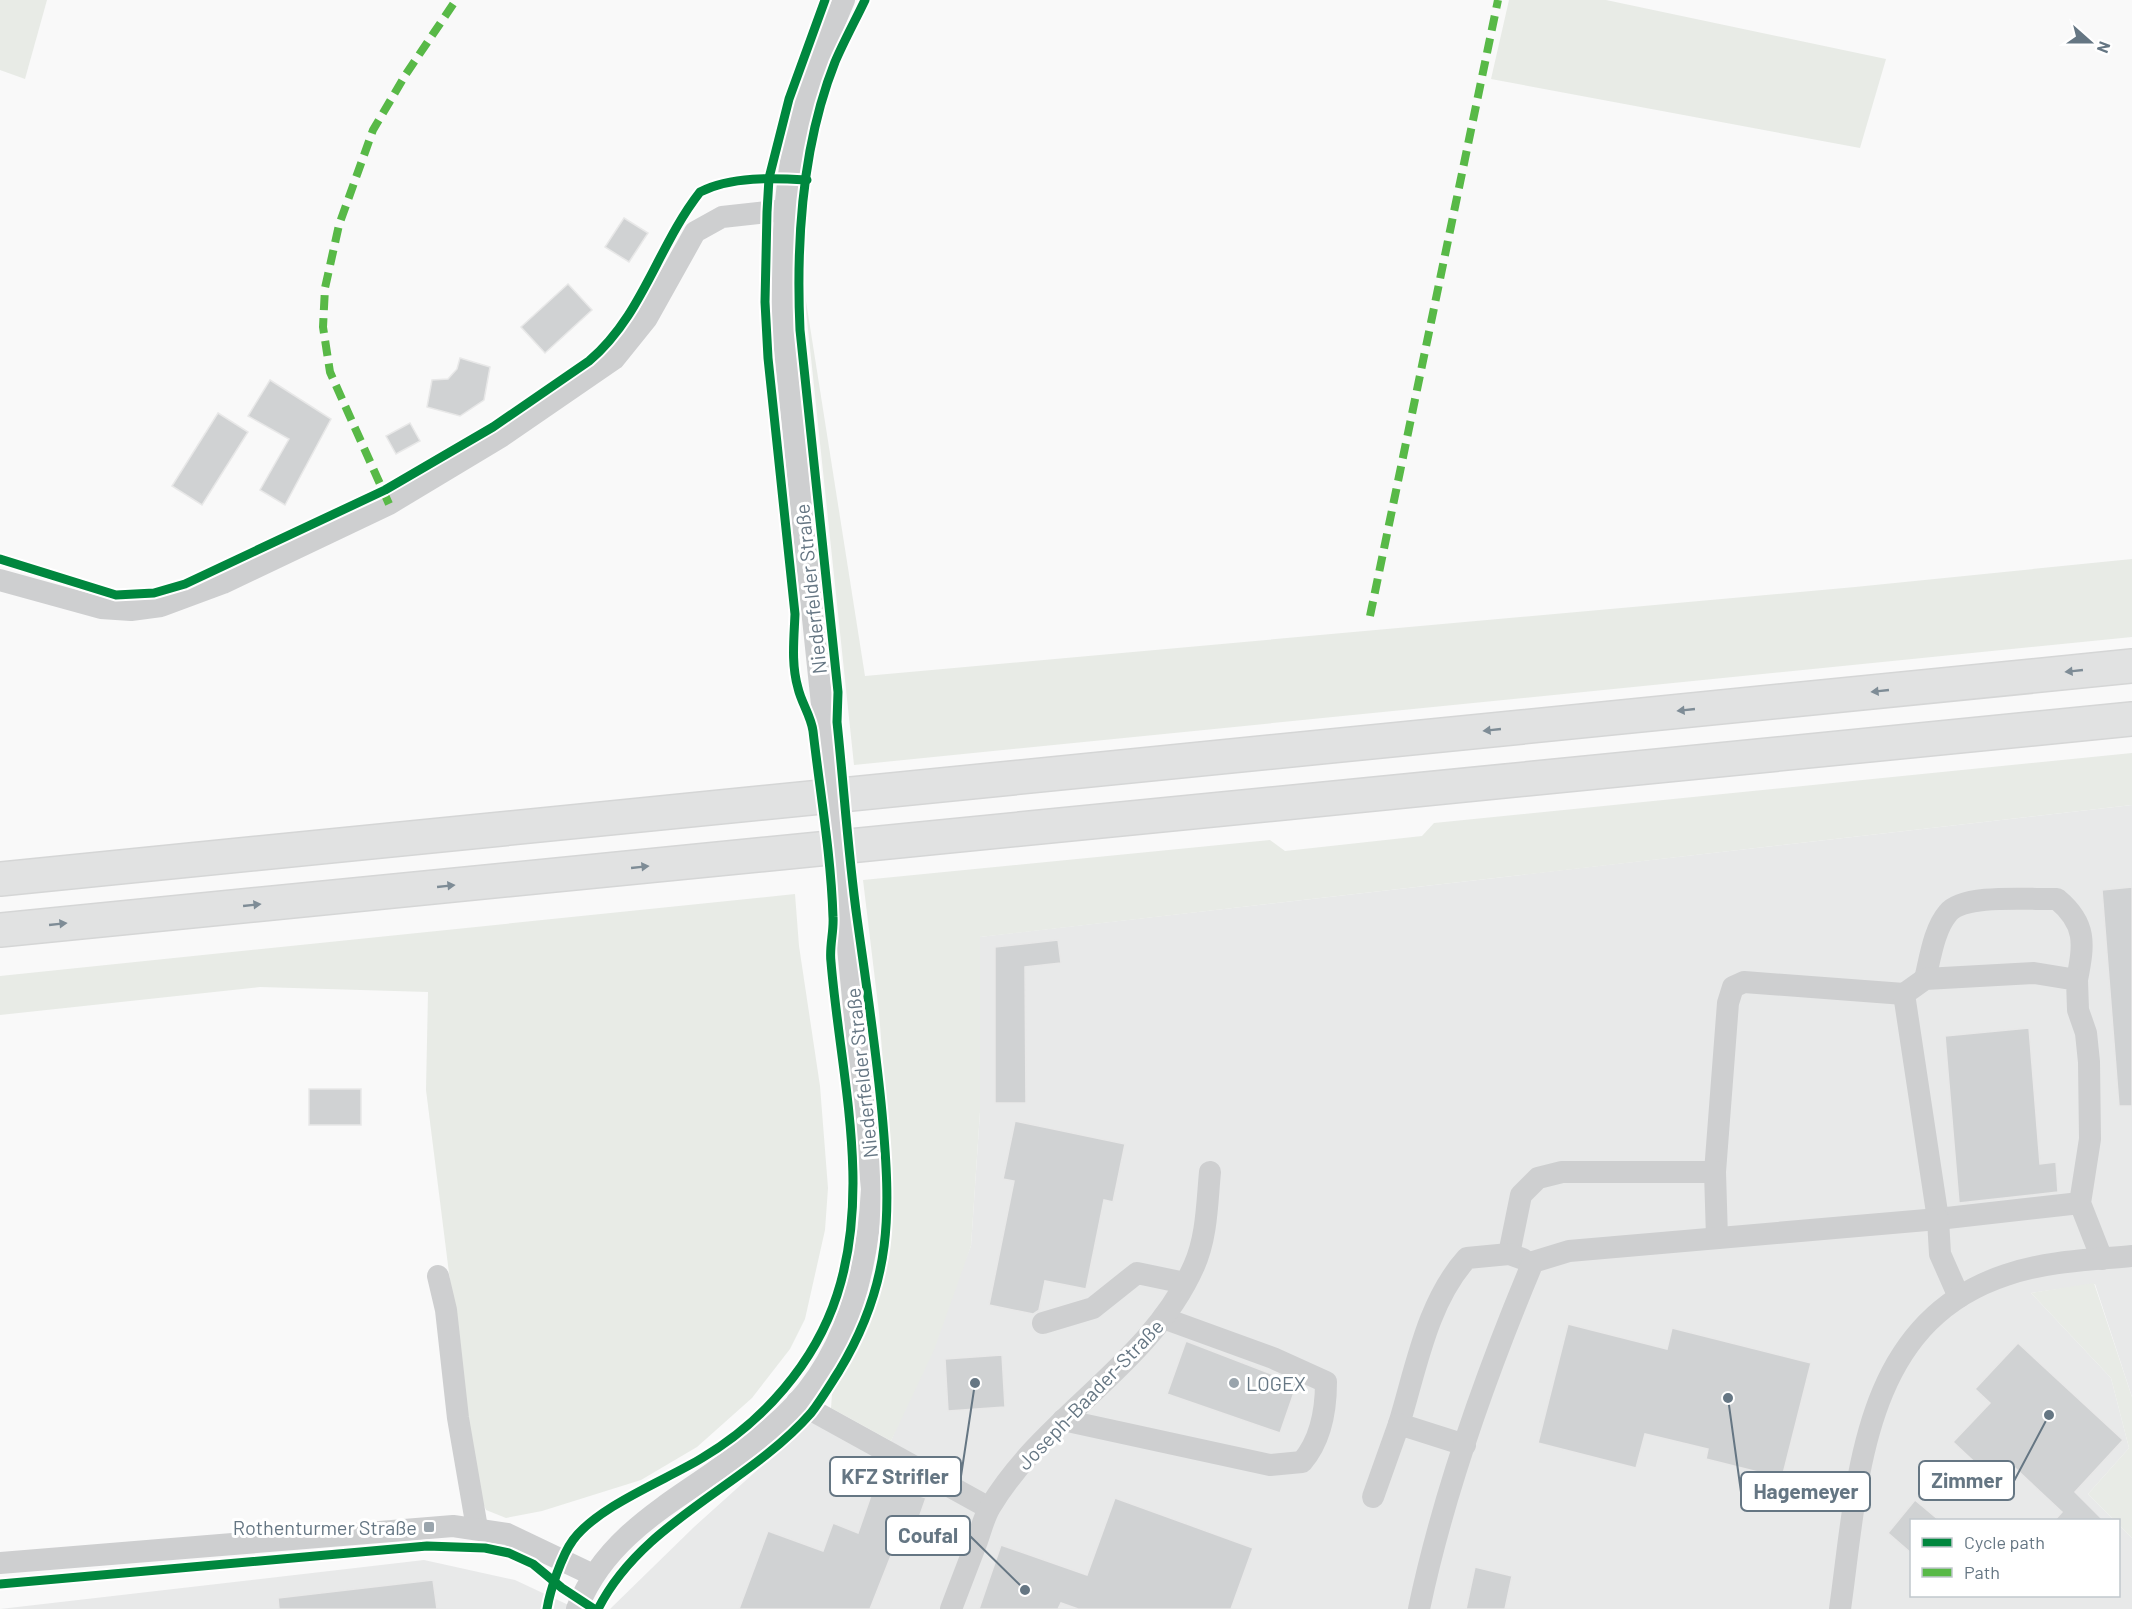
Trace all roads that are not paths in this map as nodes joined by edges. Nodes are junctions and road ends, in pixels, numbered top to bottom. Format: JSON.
{"nodes":[{"id":1,"x":844,"y":0,"type":"edge"},
{"id":2,"x":785,"y":210,"type":"junction"},
{"id":3,"x":0,"y":580,"type":"edge"},
{"id":4,"x":2132,"y":666,"type":"edge"},
{"id":5,"x":2132,"y":719,"type":"edge"},
{"id":6,"x":0,"y":879,"type":"edge"},
{"id":7,"x":0,"y":930,"type":"edge"},
{"id":8,"x":1924,"y":979,"type":"junction"},
{"id":9,"x":2077,"y":980,"type":"junction"},
{"id":10,"x":1904,"y":994,"type":"junction"},
{"id":11,"x":1210,"y":1172,"type":"dead end"},
{"id":12,"x":1715,"y":1172,"type":"junction"},
{"id":13,"x":2080,"y":1203,"type":"junction"},
{"id":14,"x":1938,"y":1219,"type":"junction"},
{"id":15,"x":1717,"y":1238,"type":"junction"},
{"id":16,"x":1509,"y":1254,"type":"junction"},
{"id":17,"x":2132,"y":1256,"type":"edge"},
{"id":18,"x":2102,"y":1258,"type":"junction"},
{"id":19,"x":1533,"y":1262,"type":"junction"},
{"id":20,"x":438,"y":1276,"type":"dead end"},
{"id":21,"x":1185,"y":1283,"type":"junction"},
{"id":22,"x":1959,"y":1297,"type":"junction"},
{"id":23,"x":1163,"y":1318,"type":"junction"},
{"id":24,"x":1043,"y":1323,"type":"dead end"},
{"id":25,"x":797,"y":1402,"type":"junction"},
{"id":26,"x":1063,"y":1420,"type":"junction"},
{"id":27,"x":1399,"y":1424,"type":"junction"},
{"id":28,"x":1465,"y":1445,"type":"junction"},
{"id":29,"x":1373,"y":1497,"type":"dead end"},
{"id":30,"x":989,"y":1508,"type":"junction"},
{"id":31,"x":477,"y":1528,"type":"junction"},
{"id":32,"x":0,"y":1563,"type":"edge"},
{"id":33,"x":593,"y":1575,"type":"junction"},
{"id":34,"x":577,"y":1609,"type":"edge"},
{"id":35,"x":951,"y":1609,"type":"edge"},
{"id":36,"x":1419,"y":1609,"type":"edge"},
{"id":37,"x":1840,"y":1609,"type":"edge"}],
"edges":[{"from":1,"to":2,"type":"street","name":"Niederfelder Straße"},
{"from":2,"to":3,"type":"street"},
{"from":2,"to":25,"type":"street","name":"Niederfelder Straße","bridge":true},
{"from":4,"to":6,"type":"highway","one_way":true},
{"from":7,"to":5,"type":"highway","one_way":true},
{"from":8,"to":9,"type":"street"},
{"from":8,"to":9,"type":"street"},
{"from":8,"to":10,"type":"street"},
{"from":9,"to":13,"type":"street"},
{"from":10,"to":12,"type":"street"},
{"from":10,"to":14,"type":"street"},
{"from":11,"to":21,"type":"street","name":"Joseph-Baader-Straße"},
{"from":12,"to":15,"type":"street"},
{"from":12,"to":16,"type":"street"},
{"from":13,"to":14,"type":"street"},
{"from":13,"to":18,"type":"street"},
{"from":14,"to":15,"type":"street"},
{"from":14,"to":22,"type":"street"},
{"from":15,"to":19,"type":"street"},
{"from":16,"to":19,"type":"street"},
{"from":16,"to":27,"type":"street"},
{"from":17,"to":18,"type":"street"},
{"from":18,"to":22,"type":"street"},
{"from":19,"to":28,"type":"street"},
{"from":20,"to":31,"type":"street"},
{"from":21,"to":23,"type":"street","name":"Joseph-Baader-Straße"},
{"from":21,"to":24,"type":"street"},
{"from":22,"to":37,"type":"street"},
{"from":23,"to":26,"type":"street","name":"Joseph-Baader-Straße"},
{"from":23,"to":26,"type":"street"},
{"from":25,"to":30,"type":"street"},
{"from":25,"to":33,"type":"street","name":"Niederfelder Straße"},
{"from":26,"to":30,"type":"street","name":"Joseph-Baader-Straße"},
{"from":27,"to":28,"type":"street"},
{"from":27,"to":29,"type":"street"},
{"from":28,"to":36,"type":"street"},
{"from":30,"to":35,"type":"street","name":"Joseph-Baader-Straße"},
{"from":31,"to":32,"type":"street"},
{"from":31,"to":33,"type":"street"},
{"from":33,"to":34,"type":"street","name":"Niederfelder Straße"}]}
